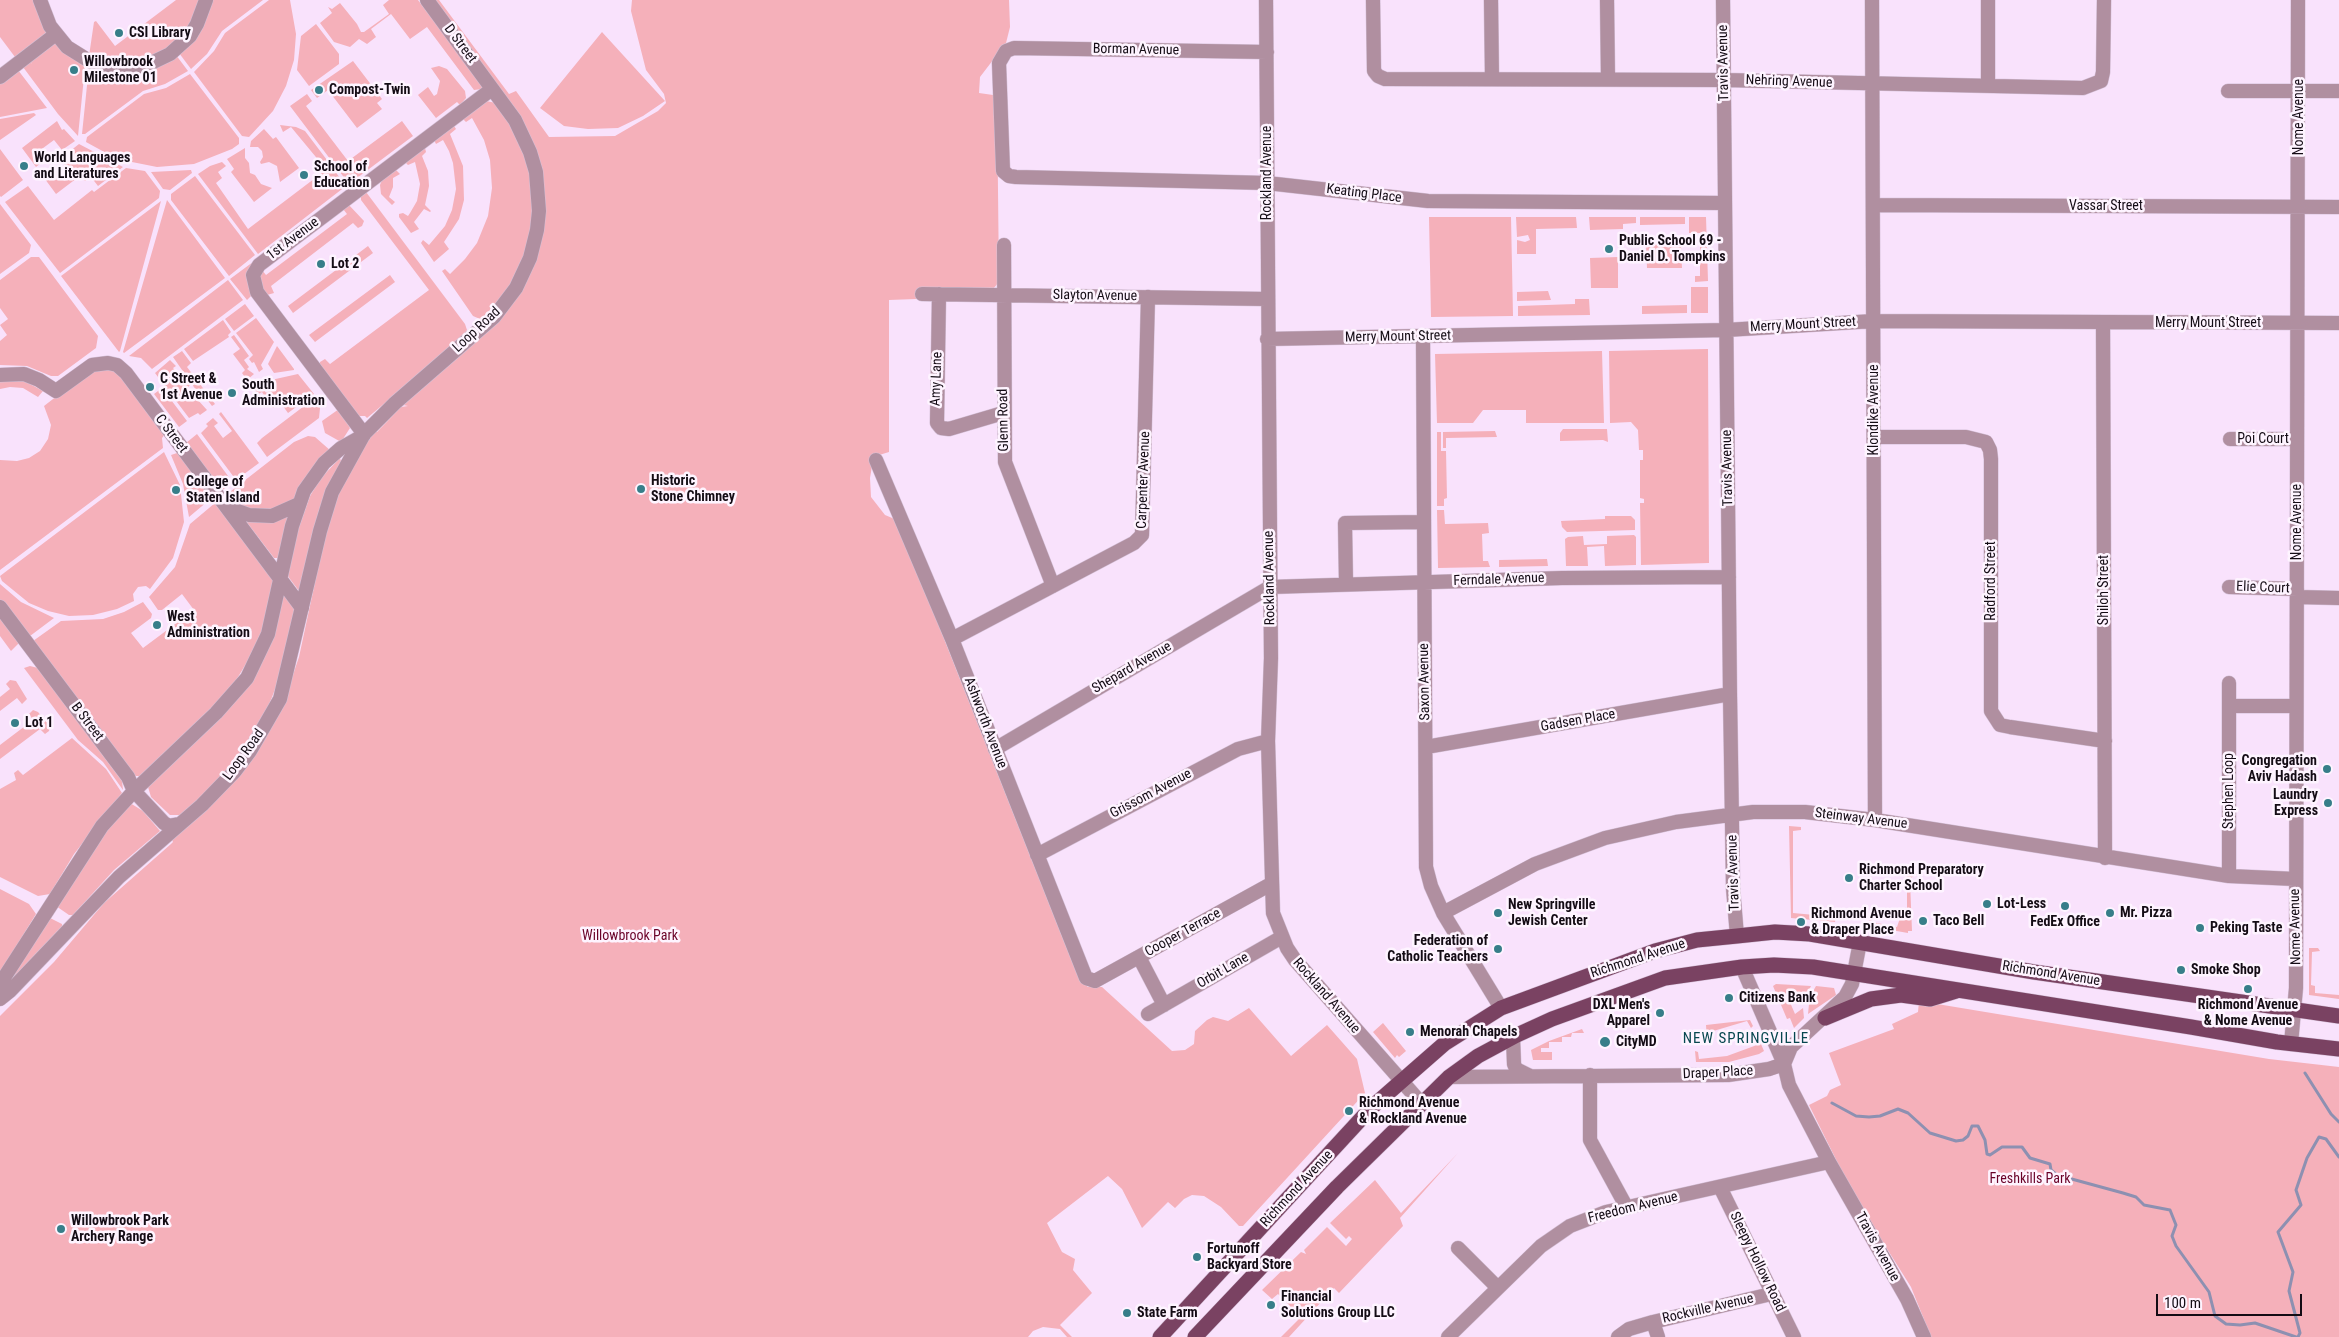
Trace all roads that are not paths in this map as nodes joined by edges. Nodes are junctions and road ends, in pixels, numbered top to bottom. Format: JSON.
{"nodes":[{"id":1,"x":40,"y":0,"type":"edge"},
{"id":2,"x":206,"y":0,"type":"edge"},
{"id":3,"x":427,"y":0,"type":"edge"},
{"id":4,"x":1266,"y":0,"type":"edge"},
{"id":5,"x":1373,"y":0,"type":"edge"},
{"id":6,"x":1491,"y":0,"type":"edge"},
{"id":7,"x":1607,"y":0,"type":"edge"},
{"id":8,"x":1723,"y":0,"type":"edge"},
{"id":9,"x":1872,"y":0,"type":"edge"},
{"id":10,"x":1988,"y":0,"type":"edge"},
{"id":11,"x":2104,"y":0,"type":"edge"},
{"id":12,"x":2298,"y":0,"type":"edge"},
{"id":13,"x":56,"y":34,"type":"junction"},
{"id":14,"x":1267,"y":52,"type":"junction"},
{"id":15,"x":0,"y":76,"type":"edge"},
{"id":16,"x":1492,"y":78,"type":"junction"},
{"id":17,"x":1608,"y":79,"type":"junction"},
{"id":18,"x":1724,"y":80,"type":"junction"},
{"id":19,"x":1872,"y":84,"type":"junction"},
{"id":20,"x":1988,"y":85,"type":"junction"},
{"id":21,"x":492,"y":89,"type":"junction"},
{"id":22,"x":2228,"y":91,"type":"dead end"},
{"id":23,"x":2300,"y":91,"type":"junction"},
{"id":24,"x":2339,"y":91,"type":"edge"},
{"id":25,"x":1004,"y":173,"type":"joint"},
{"id":26,"x":1267,"y":182,"type":"junction"},
{"id":27,"x":1724,"y":203,"type":"junction"},
{"id":28,"x":1873,"y":205,"type":"junction"},
{"id":29,"x":2299,"y":207,"type":"junction"},
{"id":30,"x":2339,"y":207,"type":"edge"},
{"id":31,"x":1004,"y":245,"type":"dead end"},
{"id":32,"x":922,"y":294,"type":"dead end"},
{"id":33,"x":939,"y":294,"type":"junction"},
{"id":34,"x":1005,"y":295,"type":"junction"},
{"id":35,"x":1148,"y":297,"type":"junction"},
{"id":36,"x":1267,"y":299,"type":"junction"},
{"id":37,"x":1874,"y":321,"type":"junction"},
{"id":38,"x":2103,"y":322,"type":"junction"},
{"id":39,"x":2298,"y":323,"type":"junction"},
{"id":40,"x":2339,"y":323,"type":"edge"},
{"id":41,"x":1726,"y":330,"type":"junction"},
{"id":42,"x":1422,"y":336,"type":"junction"},
{"id":43,"x":1267,"y":339,"type":"junction"},
{"id":44,"x":0,"y":375,"type":"edge"},
{"id":45,"x":1003,"y":413,"type":"junction"},
{"id":46,"x":364,"y":434,"type":"junction"},
{"id":47,"x":1874,"y":437,"type":"junction"},
{"id":48,"x":2230,"y":439,"type":"dead end"},
{"id":49,"x":2296,"y":439,"type":"junction"},
{"id":50,"x":876,"y":460,"type":"dead end"},
{"id":51,"x":299,"y":504,"type":"junction"},
{"id":52,"x":226,"y":506,"type":"junction"},
{"id":53,"x":1424,"y":522,"type":"junction"},
{"id":54,"x":1729,"y":576,"type":"junction"},
{"id":55,"x":280,"y":580,"type":"junction"},
{"id":56,"x":1425,"y":582,"type":"junction"},
{"id":57,"x":1346,"y":584,"type":"junction"},
{"id":58,"x":1053,"y":586,"type":"junction"},
{"id":59,"x":1270,"y":587,"type":"junction"},
{"id":60,"x":2229,"y":587,"type":"dead end"},
{"id":61,"x":2297,"y":593,"type":"junction"},
{"id":62,"x":2339,"y":598,"type":"edge"},
{"id":63,"x":0,"y":607,"type":"edge"},
{"id":64,"x":302,"y":608,"type":"junction"},
{"id":65,"x":952,"y":639,"type":"junction"},
{"id":66,"x":2229,"y":683,"type":"dead end"},
{"id":67,"x":1730,"y":694,"type":"junction"},
{"id":68,"x":2229,"y":706,"type":"junction"},
{"id":69,"x":2296,"y":706,"type":"junction"},
{"id":70,"x":1268,"y":741,"type":"junction"},
{"id":71,"x":2105,"y":741,"type":"junction"},
{"id":72,"x":1426,"y":747,"type":"junction"},
{"id":73,"x":995,"y":748,"type":"junction"},
{"id":74,"x":134,"y":791,"type":"junction"},
{"id":75,"x":1732,"y":813,"type":"junction"},
{"id":76,"x":1875,"y":820,"type":"junction"},
{"id":77,"x":180,"y":824,"type":"junction"},
{"id":78,"x":1037,"y":855,"type":"junction"},
{"id":79,"x":2105,"y":858,"type":"junction"},
{"id":80,"x":2229,"y":876,"type":"junction"},
{"id":81,"x":2295,"y":879,"type":"junction"},
{"id":82,"x":1271,"y":884,"type":"junction"},
{"id":83,"x":1443,"y":913,"type":"junction"},
{"id":84,"x":1282,"y":936,"type":"junction"},
{"id":85,"x":1737,"y":936,"type":"junction"},
{"id":86,"x":1860,"y":942,"type":"junction"},
{"id":87,"x":1139,"y":957,"type":"junction"},
{"id":88,"x":1742,"y":967,"type":"junction"},
{"id":89,"x":1855,"y":974,"type":"junction"},
{"id":90,"x":1094,"y":981,"type":"joint"},
{"id":91,"x":0,"y":984,"type":"edge"},
{"id":92,"x":1960,"y":990,"type":"junction"},
{"id":93,"x":0,"y":999,"type":"edge"},
{"id":94,"x":1164,"y":1005,"type":"junction"},
{"id":95,"x":1501,"y":1008,"type":"junction"},
{"id":96,"x":2296,"y":1010,"type":"junction"},
{"id":97,"x":1148,"y":1014,"type":"dead end"},
{"id":98,"x":2339,"y":1016,"type":"edge"},
{"id":99,"x":1825,"y":1018,"type":"junction"},
{"id":100,"x":1513,"y":1037,"type":"junction"},
{"id":101,"x":2292,"y":1044,"type":"junction"},
{"id":102,"x":2339,"y":1049,"type":"edge"},
{"id":103,"x":1784,"y":1064,"type":"junction"},
{"id":104,"x":1590,"y":1075,"type":"junction"},
{"id":105,"x":1530,"y":1076,"type":"junction"},
{"id":106,"x":1449,"y":1077,"type":"junction"},
{"id":107,"x":1400,"y":1081,"type":"junction"},
{"id":108,"x":1421,"y":1103,"type":"junction"},
{"id":109,"x":1829,"y":1162,"type":"junction"},
{"id":110,"x":1720,"y":1187,"type":"junction"},
{"id":111,"x":1627,"y":1208,"type":"junction"},
{"id":112,"x":1458,"y":1248,"type":"dead end"},
{"id":113,"x":1498,"y":1288,"type":"junction"},
{"id":114,"x":1771,"y":1294,"type":"junction"},
{"id":115,"x":1652,"y":1322,"type":"junction"},
{"id":116,"x":1160,"y":1337,"type":"edge"},
{"id":117,"x":1196,"y":1337,"type":"edge"},
{"id":118,"x":1448,"y":1337,"type":"edge"},
{"id":119,"x":1618,"y":1337,"type":"edge"},
{"id":120,"x":1658,"y":1337,"type":"edge"},
{"id":121,"x":1794,"y":1337,"type":"edge"},
{"id":122,"x":1924,"y":1337,"type":"edge"}],
"edges":[{"from":1,"to":13,"type":"street"},
{"from":2,"to":13,"type":"street"},
{"from":3,"to":21,"type":"street","name":"D Street"},
{"from":4,"to":14,"type":"street","name":"Rockland Avenue"},
{"from":5,"to":16,"type":"street","name":"Nehring Avenue"},
{"from":6,"to":16,"type":"street"},
{"from":7,"to":17,"type":"street"},
{"from":8,"to":18,"type":"street","name":"Travis Avenue"},
{"from":9,"to":19,"type":"street","name":"Klondike Avenue"},
{"from":10,"to":20,"type":"street"},
{"from":11,"to":20,"type":"street","name":"Nehring Avenue"},
{"from":12,"to":23,"type":"street","name":"Nome Avenue"},
{"from":13,"to":15,"type":"street"},
{"from":14,"to":25,"type":"street","name":"Borman Avenue"},
{"from":14,"to":26,"type":"street","name":"Rockland Avenue"},
{"from":16,"to":17,"type":"street","name":"Nehring Avenue"},
{"from":17,"to":18,"type":"street","name":"Nehring Avenue"},
{"from":18,"to":19,"type":"street","name":"Nehring Avenue"},
{"from":18,"to":27,"type":"street","name":"Travis Avenue"},
{"from":19,"to":20,"type":"street","name":"Nehring Avenue"},
{"from":19,"to":28,"type":"street","name":"Klondike Avenue"},
{"from":21,"to":46,"type":"street","name":"Loop Road"},
{"from":21,"to":46,"type":"street","name":"1st Avenue"},
{"from":22,"to":23,"type":"street"},
{"from":23,"to":24,"type":"street"},
{"from":23,"to":29,"type":"street","name":"Nome Avenue"},
{"from":25,"to":26,"type":"street","name":"Keating Place"},
{"from":26,"to":27,"type":"street","name":"Keating Place"},
{"from":26,"to":36,"type":"street","name":"Rockland Avenue"},
{"from":27,"to":41,"type":"street","name":"Travis Avenue"},
{"from":28,"to":29,"type":"street","name":"Vassar Street"},
{"from":28,"to":37,"type":"street","name":"Klondike Avenue"},
{"from":29,"to":30,"type":"street","name":"Vassar Street"},
{"from":29,"to":39,"type":"street","name":"Nome Avenue"},
{"from":31,"to":34,"type":"street","name":"Glenn Road"},
{"from":32,"to":33,"type":"street","name":"Slayton Avenue"},
{"from":33,"to":34,"type":"street","name":"Slayton Avenue"},
{"from":33,"to":45,"type":"street","name":"Amy Lane"},
{"from":34,"to":35,"type":"street","name":"Slayton Avenue"},
{"from":34,"to":45,"type":"street","name":"Glenn Road"},
{"from":35,"to":36,"type":"street","name":"Slayton Avenue"},
{"from":35,"to":58,"type":"street","name":"Carpenter Avenue"},
{"from":36,"to":43,"type":"street","name":"Rockland Avenue"},
{"from":37,"to":38,"type":"street","name":"Merry Mount Street"},
{"from":37,"to":41,"type":"street","name":"Merry Mount Street"},
{"from":37,"to":47,"type":"street","name":"Klondike Avenue"},
{"from":38,"to":39,"type":"street","name":"Merry Mount Street"},
{"from":38,"to":71,"type":"street","name":"Shiloh Street"},
{"from":39,"to":40,"type":"street","name":"Merry Mount Street"},
{"from":39,"to":49,"type":"street","name":"Nome Avenue"},
{"from":41,"to":42,"type":"street","name":"Merry Mount Street"},
{"from":41,"to":54,"type":"street","name":"Travis Avenue"},
{"from":42,"to":43,"type":"street","name":"Merry Mount Street"},
{"from":42,"to":53,"type":"street","name":"Saxon Avenue"},
{"from":43,"to":59,"type":"street","name":"Rockland Avenue"},
{"from":44,"to":52,"type":"street","name":"C Street"},
{"from":45,"to":58,"type":"street","name":"Glenn Road"},
{"from":46,"to":51,"type":"street","name":"Loop Road"},
{"from":46,"to":64,"type":"street","name":"Loop Road"},
{"from":47,"to":71,"type":"street","name":"Radford Street"},
{"from":47,"to":76,"type":"street","name":"Klondike Avenue"},
{"from":48,"to":49,"type":"street","name":"Poi Court"},
{"from":49,"to":61,"type":"street","name":"Nome Avenue"},
{"from":50,"to":65,"type":"street","name":"Ashworth Avenue"},
{"from":51,"to":52,"type":"street"},
{"from":51,"to":55,"type":"street","name":"Loop Road"},
{"from":52,"to":55,"type":"street","name":"C Street"},
{"from":53,"to":56,"type":"street","name":"Saxon Avenue"},
{"from":53,"to":57,"type":"street"},
{"from":54,"to":56,"type":"street","name":"Ferndale Avenue"},
{"from":54,"to":67,"type":"street","name":"Travis Avenue"},
{"from":55,"to":64,"type":"street","name":"C Street"},
{"from":55,"to":74,"type":"street","name":"Loop Road"},
{"from":56,"to":57,"type":"street","name":"Ferndale Avenue"},
{"from":56,"to":72,"type":"street","name":"Saxon Avenue"},
{"from":57,"to":59,"type":"street","name":"Ferndale Avenue"},
{"from":58,"to":65,"type":"street","name":"Carpenter Avenue"},
{"from":59,"to":70,"type":"street","name":"Rockland Avenue"},
{"from":59,"to":73,"type":"street","name":"Shepard Avenue"},
{"from":60,"to":61,"type":"street","name":"Elie Court"},
{"from":61,"to":62,"type":"street","name":"Elie Court"},
{"from":61,"to":69,"type":"street","name":"Nome Avenue"},
{"from":63,"to":74,"type":"street","name":"B Street"},
{"from":64,"to":77,"type":"street","name":"Loop Road"},
{"from":65,"to":73,"type":"street","name":"Ashworth Avenue"},
{"from":66,"to":68,"type":"street","name":"Stephen Loop"},
{"from":67,"to":72,"type":"street","name":"Gadsen Place"},
{"from":67,"to":75,"type":"street","name":"Travis Avenue"},
{"from":68,"to":69,"type":"street"},
{"from":68,"to":80,"type":"street","name":"Stephen Loop"},
{"from":69,"to":81,"type":"street","name":"Nome Avenue"},
{"from":70,"to":78,"type":"street","name":"Grissom Avenue"},
{"from":70,"to":82,"type":"street","name":"Rockland Avenue"},
{"from":71,"to":79,"type":"street","name":"Shiloh Street"},
{"from":72,"to":83,"type":"street","name":"Saxon Avenue"},
{"from":73,"to":78,"type":"street","name":"Ashworth Avenue"},
{"from":74,"to":77,"type":"street","name":"B Street"},
{"from":74,"to":91,"type":"street","name":"Loop Road"},
{"from":75,"to":76,"type":"street","name":"Steinway Avenue"},
{"from":75,"to":83,"type":"street","name":"Steinway Avenue"},
{"from":75,"to":85,"type":"street","name":"Travis Avenue"},
{"from":76,"to":79,"type":"street","name":"Steinway Avenue"},
{"from":77,"to":93,"type":"street","name":"Loop Road"},
{"from":78,"to":90,"type":"street","name":"Ashworth Avenue"},
{"from":79,"to":80,"type":"street","name":"Steinway Avenue"},
{"from":80,"to":81,"type":"street","name":"Steinway Avenue"},
{"from":81,"to":96,"type":"street","name":"Nome Avenue"},
{"from":82,"to":84,"type":"street","name":"Rockland Avenue"},
{"from":82,"to":87,"type":"street","name":"Cooper Terrace"},
{"from":83,"to":95,"type":"street","name":"Saxon Avenue"},
{"from":84,"to":94,"type":"street","name":"Orbit Lane"},
{"from":84,"to":107,"type":"street","name":"Rockland Avenue"},
{"from":85,"to":86,"type":"main road","name":"Richmond Avenue"},
{"from":85,"to":95,"type":"main road","name":"Richmond Avenue"},
{"from":86,"to":89,"type":"street"},
{"from":86,"to":96,"type":"main road","name":"Richmond Avenue"},
{"from":87,"to":90,"type":"street","name":"Cooper Terrace"},
{"from":87,"to":94,"type":"street"},
{"from":88,"to":89,"type":"main road","name":"Richmond Avenue"},
{"from":88,"to":100,"type":"main road","name":"Richmond Avenue"},
{"from":88,"to":103,"type":"street","name":"Travis Avenue"},
{"from":89,"to":92,"type":"main road","name":"Richmond Avenue"},
{"from":89,"to":99,"type":"street"},
{"from":92,"to":99,"type":"main road"},
{"from":92,"to":101,"type":"main road","name":"Richmond Avenue"},
{"from":94,"to":97,"type":"street","name":"Orbit Lane"},
{"from":95,"to":107,"type":"main road","name":"Richmond Avenue"},
{"from":96,"to":98,"type":"main road","name":"Richmond Avenue"},
{"from":96,"to":101,"type":"street","name":"Nome Avenue"},
{"from":99,"to":103,"type":"street"},
{"from":100,"to":105,"type":"street"},
{"from":100,"to":106,"type":"main road","name":"Richmond Avenue"},
{"from":101,"to":102,"type":"main road","name":"Richmond Avenue"},
{"from":103,"to":104,"type":"street","name":"Draper Place"},
{"from":103,"to":109,"type":"street","name":"Travis Avenue"},
{"from":104,"to":105,"type":"street","name":"Draper Place"},
{"from":104,"to":111,"type":"street"},
{"from":105,"to":106,"type":"street","name":"Draper Place"},
{"from":106,"to":108,"type":"main road","name":"Richmond Avenue"},
{"from":107,"to":108,"type":"street","name":"Rockland Avenue"},
{"from":107,"to":116,"type":"main road","name":"Richmond Avenue"},
{"from":108,"to":117,"type":"main road","name":"Richmond Avenue"},
{"from":109,"to":110,"type":"street","name":"Freedom Avenue"},
{"from":109,"to":122,"type":"street","name":"Travis Avenue"},
{"from":110,"to":111,"type":"street","name":"Freedom Avenue"},
{"from":110,"to":114,"type":"street","name":"Sleepy Hollow Road"},
{"from":111,"to":113,"type":"street","name":"Freedom Avenue"},
{"from":112,"to":113,"type":"street"},
{"from":113,"to":118,"type":"street","name":"Freedom Avenue"},
{"from":114,"to":115,"type":"street","name":"Rockville Avenue"},
{"from":114,"to":121,"type":"street","name":"Sleepy Hollow Road"},
{"from":115,"to":119,"type":"street","name":"Rockville Avenue"},
{"from":115,"to":120,"type":"street"}]}
